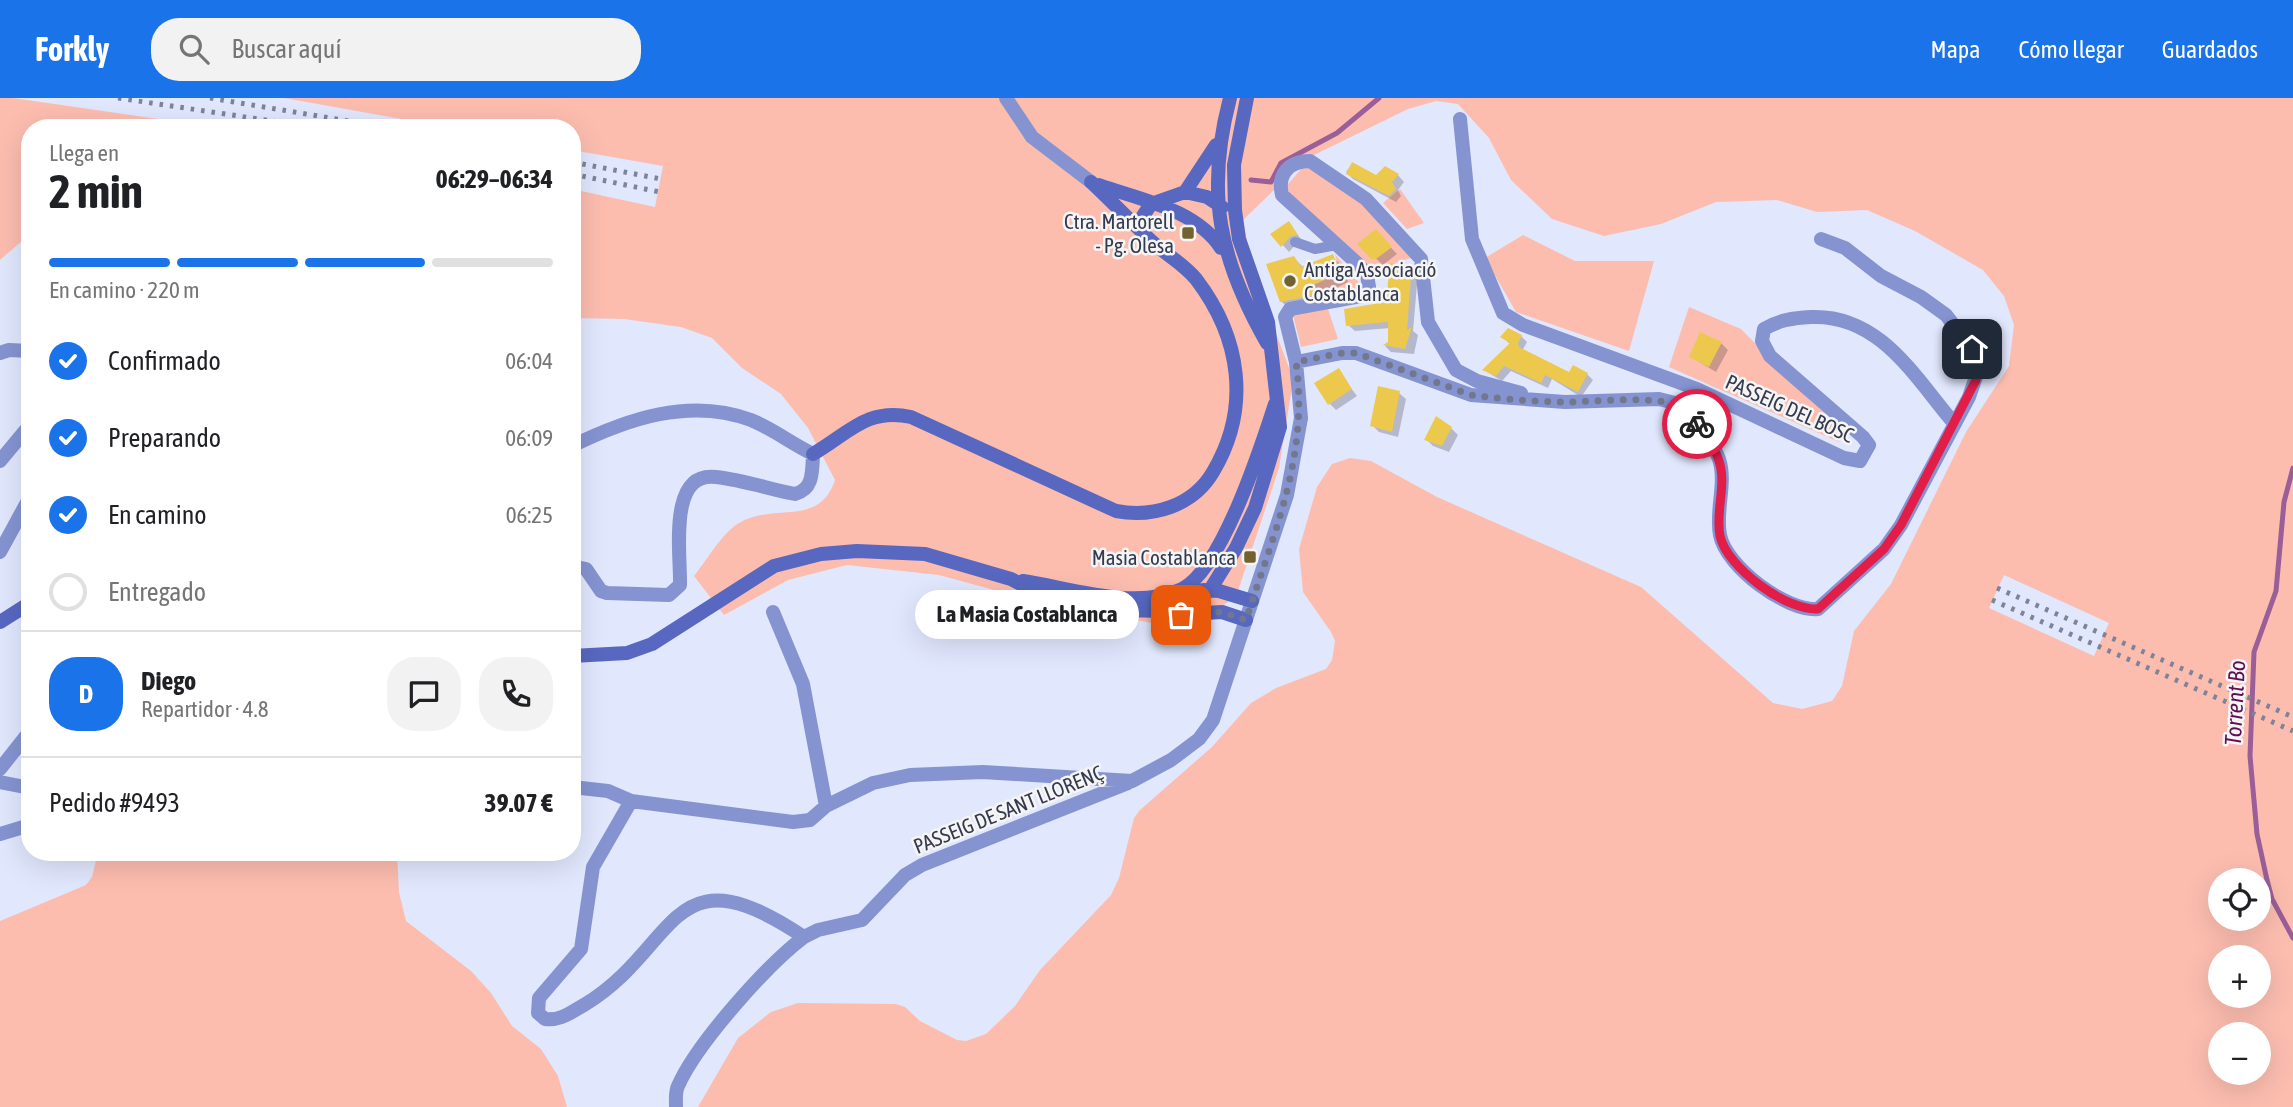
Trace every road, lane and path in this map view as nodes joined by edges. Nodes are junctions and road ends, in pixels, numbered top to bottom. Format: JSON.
{"nodes":[{"id":1,"x":1006,"y":98,"type":"edge"},
{"id":2,"x":1230,"y":98,"type":"edge"},
{"id":3,"x":1247,"y":98,"type":"edge"},
{"id":4,"x":1460,"y":119,"type":"dead end"},
{"id":5,"x":1221,"y":137,"type":"junction"},
{"id":6,"x":1234,"y":165,"type":"junction"},
{"id":7,"x":1091,"y":182,"type":"junction"},
{"id":8,"x":1185,"y":192,"type":"junction"},
{"id":9,"x":1217,"y":202,"type":"junction"},
{"id":10,"x":1151,"y":204,"type":"junction"},
{"id":11,"x":1191,"y":217,"type":"junction"},
{"id":12,"x":1138,"y":225,"type":"junction"},
{"id":13,"x":1239,"y":239,"type":"junction"},
{"id":14,"x":1821,"y":239,"type":"dead end"},
{"id":15,"x":1295,"y":242,"type":"dead end"},
{"id":16,"x":1337,"y":245,"type":"junction"},
{"id":17,"x":1227,"y":258,"type":"junction"},
{"id":18,"x":21,"y":351,"type":"edge"},
{"id":19,"x":1271,"y":351,"type":"junction"},
{"id":20,"x":0,"y":353,"type":"edge"},
{"id":21,"x":1296,"y":362,"type":"junction"},
{"id":22,"x":1698,"y":389,"type":"junction"},
{"id":23,"x":1278,"y":397,"type":"junction"},
{"id":24,"x":1545,"y":401,"type":"junction"},
{"id":25,"x":1683,"y":405,"type":"junction"},
{"id":26,"x":1954,"y":422,"type":"junction"},
{"id":27,"x":21,"y":436,"type":"edge"},
{"id":28,"x":581,"y":442,"type":"edge"},
{"id":29,"x":813,"y":454,"type":"junction"},
{"id":30,"x":0,"y":461,"type":"edge"},
{"id":31,"x":21,"y":514,"type":"edge"},
{"id":32,"x":1226,"y":529,"type":"junction"},
{"id":33,"x":0,"y":552,"type":"edge"},
{"id":34,"x":581,"y":568,"type":"edge"},
{"id":35,"x":1011,"y":579,"type":"junction"},
{"id":36,"x":1210,"y":590,"type":"junction"},
{"id":37,"x":1166,"y":593,"type":"junction"},
{"id":38,"x":1252,"y":601,"type":"junction"},
{"id":39,"x":21,"y":609,"type":"edge"},
{"id":40,"x":773,"y":612,"type":"dead end"},
{"id":41,"x":1151,"y":612,"type":"junction"},
{"id":42,"x":1222,"y":612,"type":"junction"},
{"id":43,"x":1246,"y":620,"type":"junction"},
{"id":44,"x":0,"y":622,"type":"edge"},
{"id":45,"x":581,"y":656,"type":"edge"},
{"id":46,"x":21,"y":742,"type":"edge"},
{"id":47,"x":0,"y":769,"type":"edge"},
{"id":48,"x":1132,"y":781,"type":"junction"},
{"id":49,"x":0,"y":782,"type":"edge"},
{"id":50,"x":21,"y":786,"type":"edge"},
{"id":51,"x":581,"y":788,"type":"edge"},
{"id":52,"x":631,"y":801,"type":"junction"},
{"id":53,"x":826,"y":806,"type":"junction"},
{"id":54,"x":21,"y":828,"type":"edge"},
{"id":55,"x":0,"y":834,"type":"edge"},
{"id":56,"x":804,"y":937,"type":"junction"},
{"id":57,"x":676,"y":1107,"type":"edge"}],
"edges":[{"from":1,"to":7,"type":"street"},
{"from":2,"to":5,"type":"main road"},
{"from":3,"to":6,"type":"main road"},
{"from":4,"to":22,"type":"street","name":"PASSEIG DEL BOSC"},
{"from":5,"to":8,"type":"main road"},
{"from":5,"to":9,"type":"main road"},
{"from":6,"to":9,"type":"main road"},
{"from":6,"to":13,"type":"main road"},
{"from":7,"to":10,"type":"main road"},
{"from":7,"to":12,"type":"main road"},
{"from":8,"to":9,"type":"main road"},
{"from":8,"to":10,"type":"main road"},
{"from":9,"to":11,"type":"main road"},
{"from":9,"to":13,"type":"main road"},
{"from":9,"to":17,"type":"main road"},
{"from":10,"to":11,"type":"main road"},
{"from":10,"to":12,"type":"main road"},
{"from":11,"to":17,"type":"main road"},
{"from":12,"to":29,"type":"main road"},
{"from":13,"to":19,"type":"main road"},
{"from":14,"to":26,"type":"street"},
{"from":15,"to":16,"type":"lane"},
{"from":16,"to":21,"type":"street","name":"PASSEIG DE SANT LLORENÇ"},
{"from":16,"to":24,"type":"street"},
{"from":17,"to":19,"type":"main road"},
{"from":18,"to":20,"type":"street"},
{"from":19,"to":23,"type":"main road"},
{"from":21,"to":24,"type":"street"},
{"from":21,"to":38,"type":"street","name":"PASSEIG DE SANT LLORENÇ"},
{"from":22,"to":25,"type":"street"},
{"from":22,"to":26,"type":"street","name":"PASSEIG DEL BOSC"},
{"from":23,"to":32,"type":"main road"},
{"from":23,"to":36,"type":"main road"},
{"from":24,"to":25,"type":"street"},
{"from":25,"to":26,"type":"street"},
{"from":27,"to":30,"type":"street"},
{"from":28,"to":29,"type":"street"},
{"from":29,"to":34,"type":"street"},
{"from":31,"to":33,"type":"street"},
{"from":32,"to":36,"type":"main road"},
{"from":32,"to":37,"type":"main road"},
{"from":35,"to":37,"type":"main road"},
{"from":35,"to":41,"type":"main road"},
{"from":35,"to":45,"type":"main road"},
{"from":36,"to":37,"type":"main road"},
{"from":36,"to":38,"type":"main road"},
{"from":36,"to":41,"type":"main road"},
{"from":36,"to":42,"type":"main road"},
{"from":38,"to":43,"type":"street","name":"PASSEIG DE SANT LLORENÇ"},
{"from":39,"to":44,"type":"main road"},
{"from":40,"to":53,"type":"street"},
{"from":41,"to":42,"type":"main road"},
{"from":42,"to":43,"type":"main road"},
{"from":43,"to":48,"type":"street","name":"PASSEIG DE SANT LLORENÇ"},
{"from":46,"to":47,"type":"street"},
{"from":48,"to":53,"type":"street"},
{"from":48,"to":56,"type":"street","name":"PASSEIG DE SANT LLORENÇ"},
{"from":49,"to":50,"type":"street"},
{"from":51,"to":52,"type":"street"},
{"from":52,"to":53,"type":"street"},
{"from":52,"to":56,"type":"street"},
{"from":54,"to":55,"type":"street"},
{"from":56,"to":57,"type":"street","name":"PASSEIG DE SANT LLORENÇ"}]}
